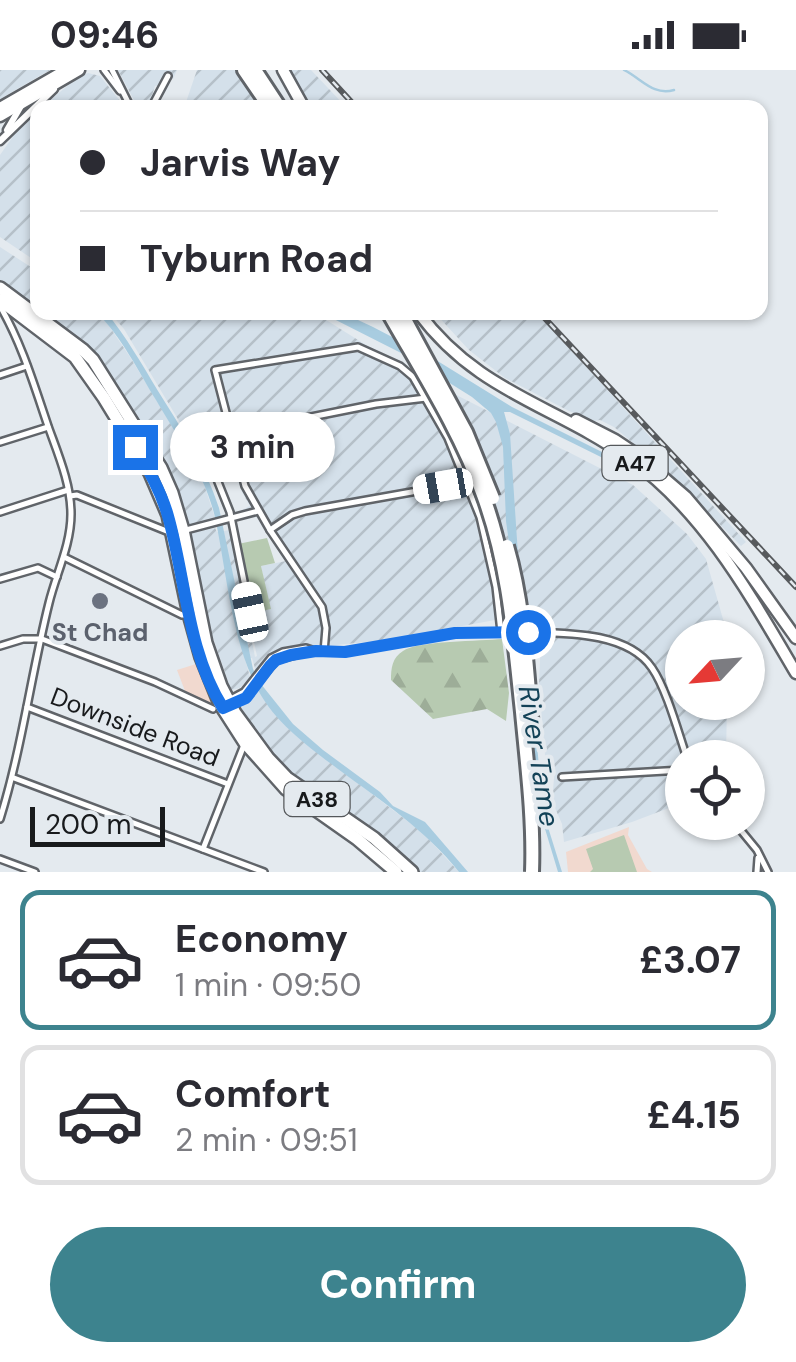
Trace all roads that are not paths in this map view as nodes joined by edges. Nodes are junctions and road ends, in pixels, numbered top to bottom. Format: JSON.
{"nodes":[{"id":1,"x":79,"y":70,"type":"edge"},
{"id":2,"x":100,"y":70,"type":"edge"},
{"id":3,"x":244,"y":70,"type":"edge"},
{"id":4,"x":255,"y":70,"type":"edge"},
{"id":5,"x":279,"y":70,"type":"edge"},
{"id":6,"x":66,"y":74,"type":"edge"},
{"id":7,"x":110,"y":74,"type":"edge"},
{"id":8,"x":168,"y":76,"type":"dead end"},
{"id":9,"x":41,"y":84,"type":"junction"},
{"id":10,"x":29,"y":98,"type":"junction"},
{"id":11,"x":40,"y":100,"type":"edge"},
{"id":12,"x":126,"y":100,"type":"edge"},
{"id":13,"x":154,"y":100,"type":"edge"},
{"id":14,"x":265,"y":100,"type":"edge"},
{"id":15,"x":275,"y":100,"type":"edge"},
{"id":16,"x":296,"y":100,"type":"edge"},
{"id":17,"x":0,"y":108,"type":"edge"},
{"id":18,"x":30,"y":110,"type":"edge"},
{"id":19,"x":0,"y":116,"type":"edge"},
{"id":20,"x":10,"y":125,"type":"junction"},
{"id":21,"x":2,"y":138,"type":"edge"},
{"id":22,"x":5,"y":307,"type":"edge"},
{"id":23,"x":392,"y":320,"type":"edge"},
{"id":24,"x":405,"y":320,"type":"edge"},
{"id":25,"x":425,"y":320,"type":"edge"},
{"id":26,"x":434,"y":320,"type":"edge"},
{"id":27,"x":27,"y":366,"type":"junction"},
{"id":28,"x":0,"y":375,"type":"edge"},
{"id":29,"x":426,"y":398,"type":"junction"},
{"id":30,"x":48,"y":426,"type":"junction"},
{"id":31,"x":231,"y":433,"type":"junction"},
{"id":32,"x":0,"y":442,"type":"edge"},
{"id":33,"x":210,"y":462,"type":"dead end"},
{"id":34,"x":468,"y":482,"type":"junction"},
{"id":35,"x":69,"y":493,"type":"junction"},
{"id":36,"x":258,"y":510,"type":"junction"},
{"id":37,"x":0,"y":512,"type":"edge"},
{"id":38,"x":228,"y":518,"type":"junction"},
{"id":39,"x":270,"y":530,"type":"junction"},
{"id":40,"x":178,"y":531,"type":"junction"},
{"id":41,"x":64,"y":557,"type":"junction"},
{"id":42,"x":57,"y":577,"type":"junction"},
{"id":43,"x":0,"y":580,"type":"edge"},
{"id":44,"x":250,"y":612,"type":"dead end"},
{"id":45,"x":189,"y":614,"type":"junction"},
{"id":46,"x":501,"y":632,"type":"junction"},
{"id":47,"x":796,"y":638,"type":"edge"},
{"id":48,"x":42,"y":639,"type":"junction"},
{"id":49,"x":0,"y":646,"type":"edge"},
{"id":50,"x":324,"y":652,"type":"junction"},
{"id":51,"x":796,"y":672,"type":"edge"},
{"id":52,"x":249,"y":692,"type":"junction"},
{"id":53,"x":227,"y":705,"type":"junction"},
{"id":54,"x":28,"y":707,"type":"junction"},
{"id":55,"x":680,"y":740,"type":"edge"},
{"id":56,"x":246,"y":744,"type":"junction"},
{"id":57,"x":665,"y":771,"type":"edge"},
{"id":58,"x":562,"y":777,"type":"dead end"},
{"id":59,"x":13,"y":778,"type":"junction"},
{"id":60,"x":228,"y":784,"type":"junction"},
{"id":61,"x":0,"y":819,"type":"edge"},
{"id":62,"x":748,"y":840,"type":"edge"},
{"id":63,"x":203,"y":849,"type":"junction"},
{"id":64,"x":758,"y":855,"type":"junction"},
{"id":65,"x":0,"y":859,"type":"edge"},
{"id":66,"x":35,"y":872,"type":"edge"},
{"id":67,"x":264,"y":872,"type":"edge"},
{"id":68,"x":396,"y":872,"type":"edge"},
{"id":69,"x":412,"y":872,"type":"edge"},
{"id":70,"x":532,"y":872,"type":"edge"},
{"id":71,"x":541,"y":872,"type":"edge"},
{"id":72,"x":758,"y":872,"type":"edge"},
{"id":73,"x":768,"y":872,"type":"edge"}],
"edges":[{"from":1,"to":6,"type":"main road"},
{"from":2,"to":7,"type":"street"},
{"from":3,"to":14,"type":"highway"},
{"from":4,"to":15,"type":"highway"},
{"from":5,"to":16,"type":"main road"},
{"from":6,"to":9,"type":"main road"},
{"from":6,"to":10,"type":"main road"},
{"from":6,"to":11,"type":"street"},
{"from":7,"to":12,"type":"street"},
{"from":8,"to":13,"type":"street"},
{"from":9,"to":10,"type":"street"},
{"from":9,"to":17,"type":"main road"},
{"from":10,"to":19,"type":"main road"},
{"from":10,"to":20,"type":"street"},
{"from":18,"to":21,"type":"street"},
{"from":19,"to":20,"type":"street"},
{"from":20,"to":21,"type":"street"},
{"from":22,"to":27,"type":"street"},
{"from":22,"to":40,"type":"highway","number":"A38"},
{"from":22,"to":40,"type":"highway","number":"A38"},
{"from":23,"to":70,"type":"highway","bridge":true},
{"from":24,"to":71,"type":"highway","bridge":true},
{"from":25,"to":51,"type":"main road","number":"A47"},
{"from":26,"to":47,"type":"main road","number":"A47"},
{"from":27,"to":28,"type":"street"},
{"from":27,"to":30,"type":"street"},
{"from":29,"to":31,"type":"street"},
{"from":29,"to":31,"type":"street"},
{"from":29,"to":34,"type":"street"},
{"from":30,"to":32,"type":"street"},
{"from":30,"to":35,"type":"street"},
{"from":31,"to":36,"type":"street"},
{"from":33,"to":38,"type":"street"},
{"from":34,"to":39,"type":"street"},
{"from":34,"to":46,"type":"street"},
{"from":35,"to":37,"type":"street"},
{"from":35,"to":40,"type":"street"},
{"from":35,"to":41,"type":"street"},
{"from":36,"to":38,"type":"street"},
{"from":36,"to":39,"type":"street"},
{"from":38,"to":40,"type":"street"},
{"from":38,"to":44,"type":"street"},
{"from":39,"to":50,"type":"street"},
{"from":40,"to":45,"type":"highway","number":"A38"},
{"from":40,"to":53,"type":"highway","number":"A38"},
{"from":41,"to":42,"type":"street"},
{"from":41,"to":45,"type":"street"},
{"from":42,"to":43,"type":"street"},
{"from":42,"to":48,"type":"street"},
{"from":45,"to":53,"type":"highway","number":"A38"},
{"from":46,"to":50,"type":"street"},
{"from":46,"to":55,"type":"street","bridge":true},
{"from":48,"to":49,"type":"street"},
{"from":48,"to":53,"type":"street"},
{"from":48,"to":54,"type":"street"},
{"from":50,"to":52,"type":"street"},
{"from":52,"to":53,"type":"street"},
{"from":52,"to":53,"type":"street"},
{"from":53,"to":56,"type":"highway","number":"A38"},
{"from":53,"to":69,"type":"highway","number":"A38"},
{"from":54,"to":59,"type":"street"},
{"from":54,"to":60,"type":"street","name":"Downside Road"},
{"from":56,"to":60,"type":"street"},
{"from":56,"to":68,"type":"highway","number":"A38"},
{"from":57,"to":58,"type":"street"},
{"from":59,"to":61,"type":"street"},
{"from":59,"to":63,"type":"street"},
{"from":60,"to":63,"type":"street"},
{"from":62,"to":64,"type":"street"},
{"from":63,"to":67,"type":"street"},
{"from":64,"to":72,"type":"street"},
{"from":64,"to":73,"type":"street"},
{"from":65,"to":66,"type":"street"},
{"from":72,"to":73,"type":"street"}]}
